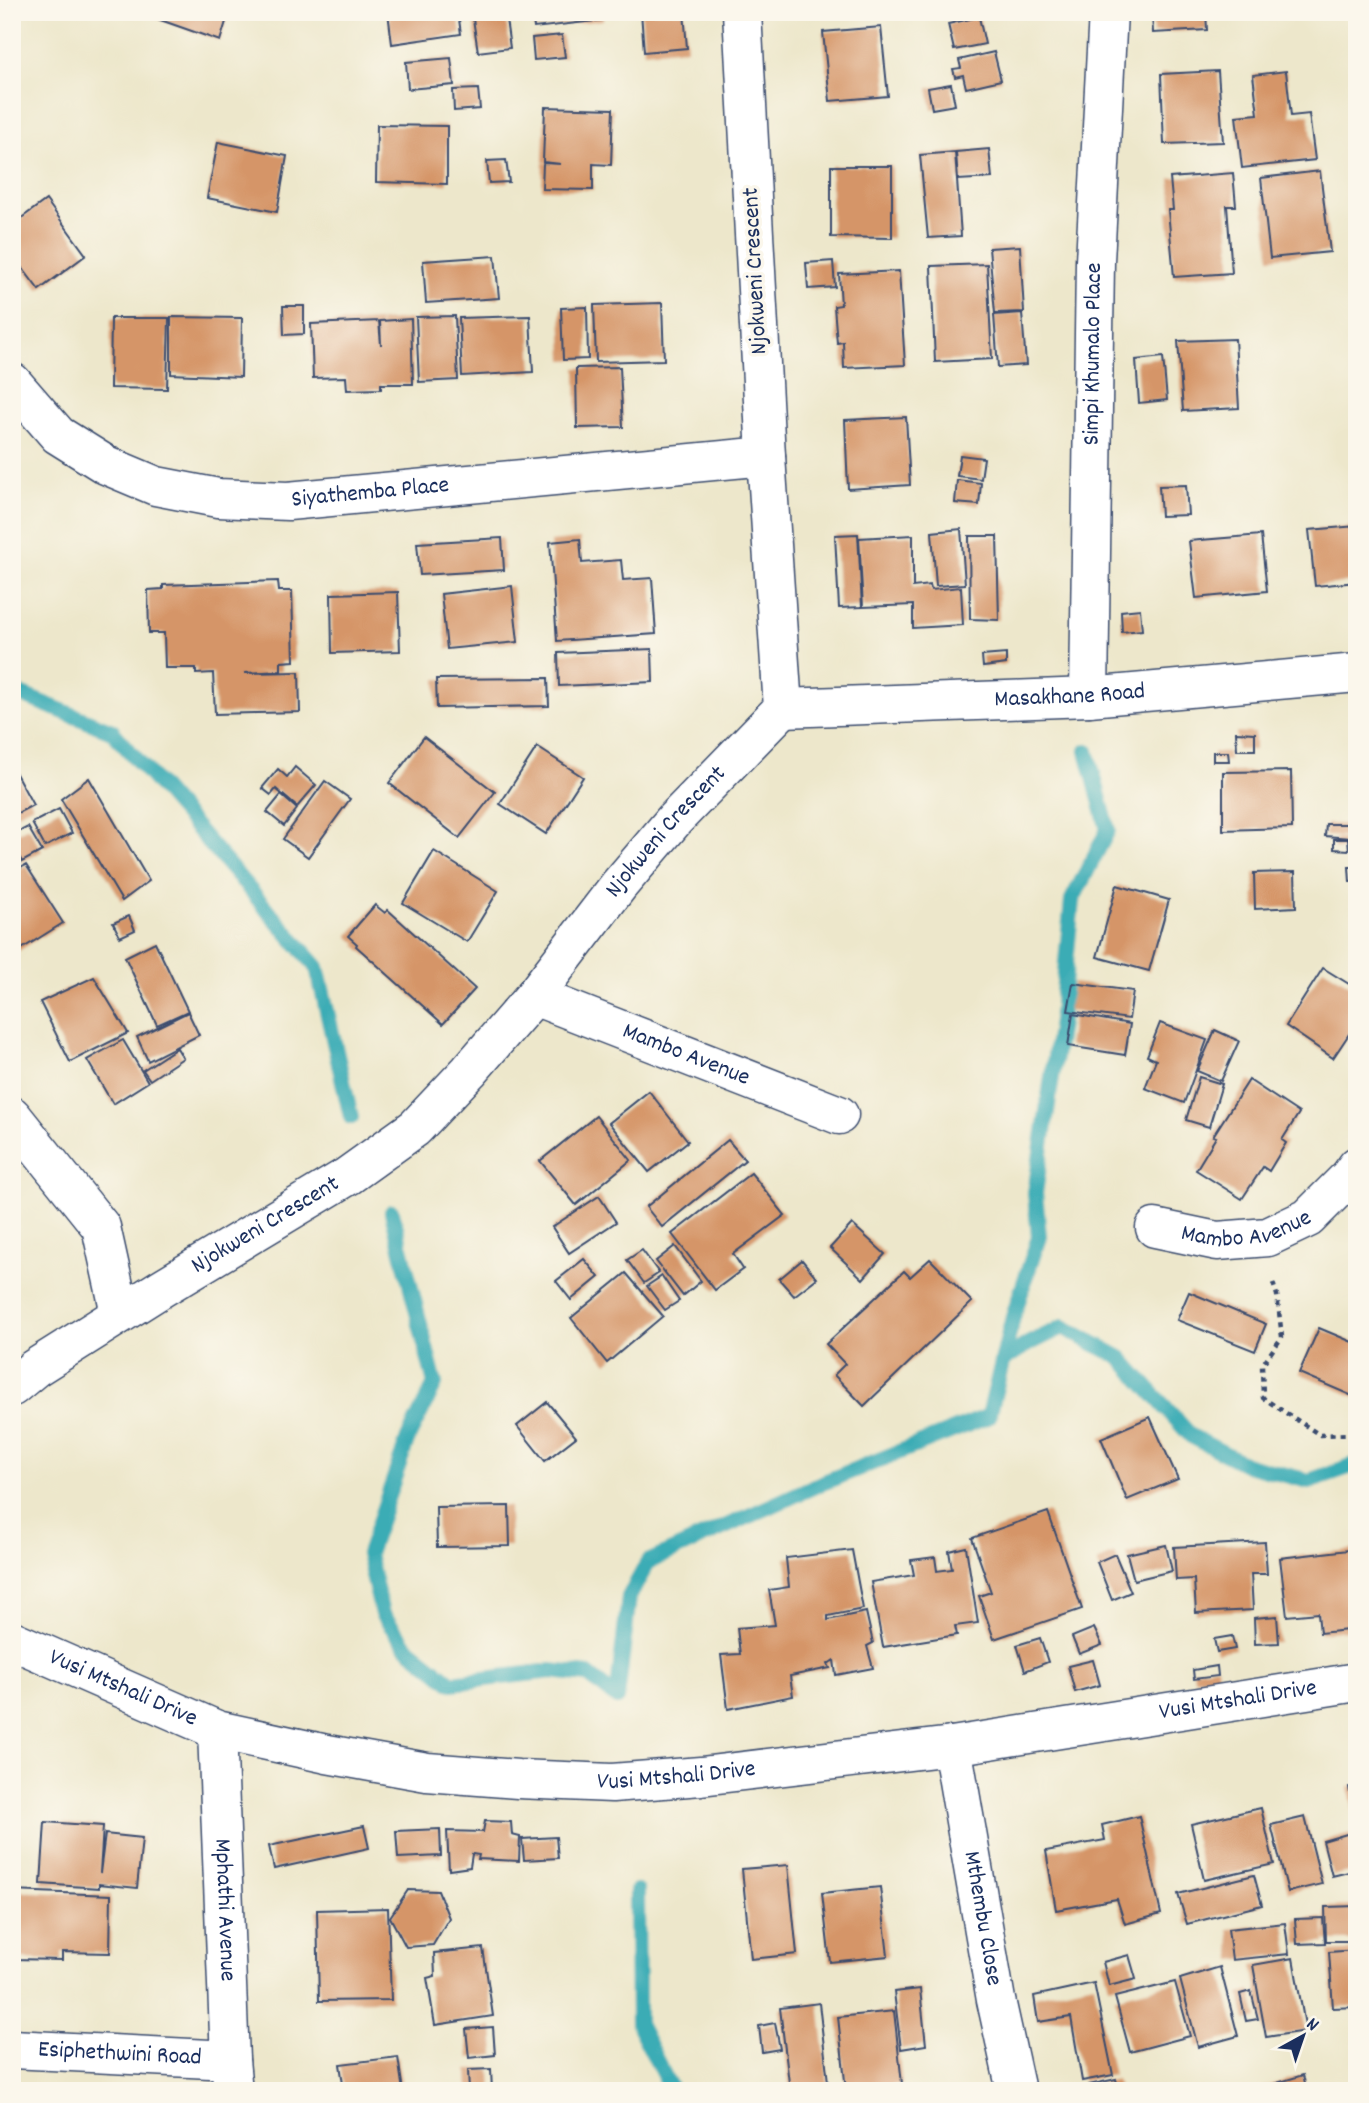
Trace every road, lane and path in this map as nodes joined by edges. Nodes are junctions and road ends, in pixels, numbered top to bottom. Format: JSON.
{"nodes":[{"id":1,"x":742,"y":12,"type":"edge"},
{"id":2,"x":1108,"y":12,"type":"edge"},
{"id":3,"x":12,"y":382,"type":"edge"},
{"id":4,"x":766,"y":456,"type":"junction"},
{"id":5,"x":1357,"y":673,"type":"edge"},
{"id":6,"x":1089,"y":697,"type":"junction"},
{"id":7,"x":783,"y":708,"type":"junction"},
{"id":8,"x":534,"y":996,"type":"junction"},
{"id":9,"x":839,"y":1115,"type":"dead end"},
{"id":10,"x":12,"y":1116,"type":"edge"},
{"id":11,"x":1357,"y":1166,"type":"edge"},
{"id":12,"x":1155,"y":1228,"type":"dead end"},
{"id":13,"x":1259,"y":1238,"type":"junction"},
{"id":14,"x":120,"y":1313,"type":"junction"},
{"id":15,"x":12,"y":1387,"type":"edge"},
{"id":16,"x":1357,"y":1434,"type":"edge"},
{"id":17,"x":12,"y":1640,"type":"edge"},
{"id":18,"x":1357,"y":1682,"type":"edge"},
{"id":19,"x":217,"y":1730,"type":"junction"},
{"id":20,"x":952,"y":1746,"type":"junction"},
{"id":21,"x":12,"y":2049,"type":"edge"},
{"id":22,"x":232,"y":2075,"type":"edge"},
{"id":23,"x":1016,"y":2091,"type":"edge"}],
"edges":[{"from":1,"to":4,"type":"street","name":"Njokweni Crescent"},
{"from":2,"to":6,"type":"street","name":"Simpi Khumalo Place"},
{"from":3,"to":4,"type":"street","name":"Siyathemba Place"},
{"from":4,"to":7,"type":"street","name":"Njokweni Crescent"},
{"from":5,"to":6,"type":"street","name":"Masakhane Road"},
{"from":6,"to":7,"type":"street","name":"Masakhane Road"},
{"from":7,"to":8,"type":"street","name":"Njokweni Crescent"},
{"from":8,"to":9,"type":"street","name":"Mambo Avenue"},
{"from":8,"to":14,"type":"street","name":"Njokweni Crescent"},
{"from":10,"to":14,"type":"street"},
{"from":11,"to":13,"type":"street","name":"Mambo Avenue"},
{"from":12,"to":13,"type":"street","name":"Mambo Avenue"},
{"from":13,"to":16,"type":"path"},
{"from":14,"to":15,"type":"street","name":"Njokweni Crescent"},
{"from":17,"to":19,"type":"street","name":"Vusi Mtshali Drive"},
{"from":18,"to":20,"type":"street","name":"Vusi Mtshali Drive"},
{"from":19,"to":20,"type":"street","name":"Vusi Mtshali Drive"},
{"from":19,"to":22,"type":"street","name":"Mphathi Avenue"},
{"from":20,"to":23,"type":"street","name":"Mthembu Close"},
{"from":21,"to":22,"type":"street","name":"Esiphethwini Road"}]}
